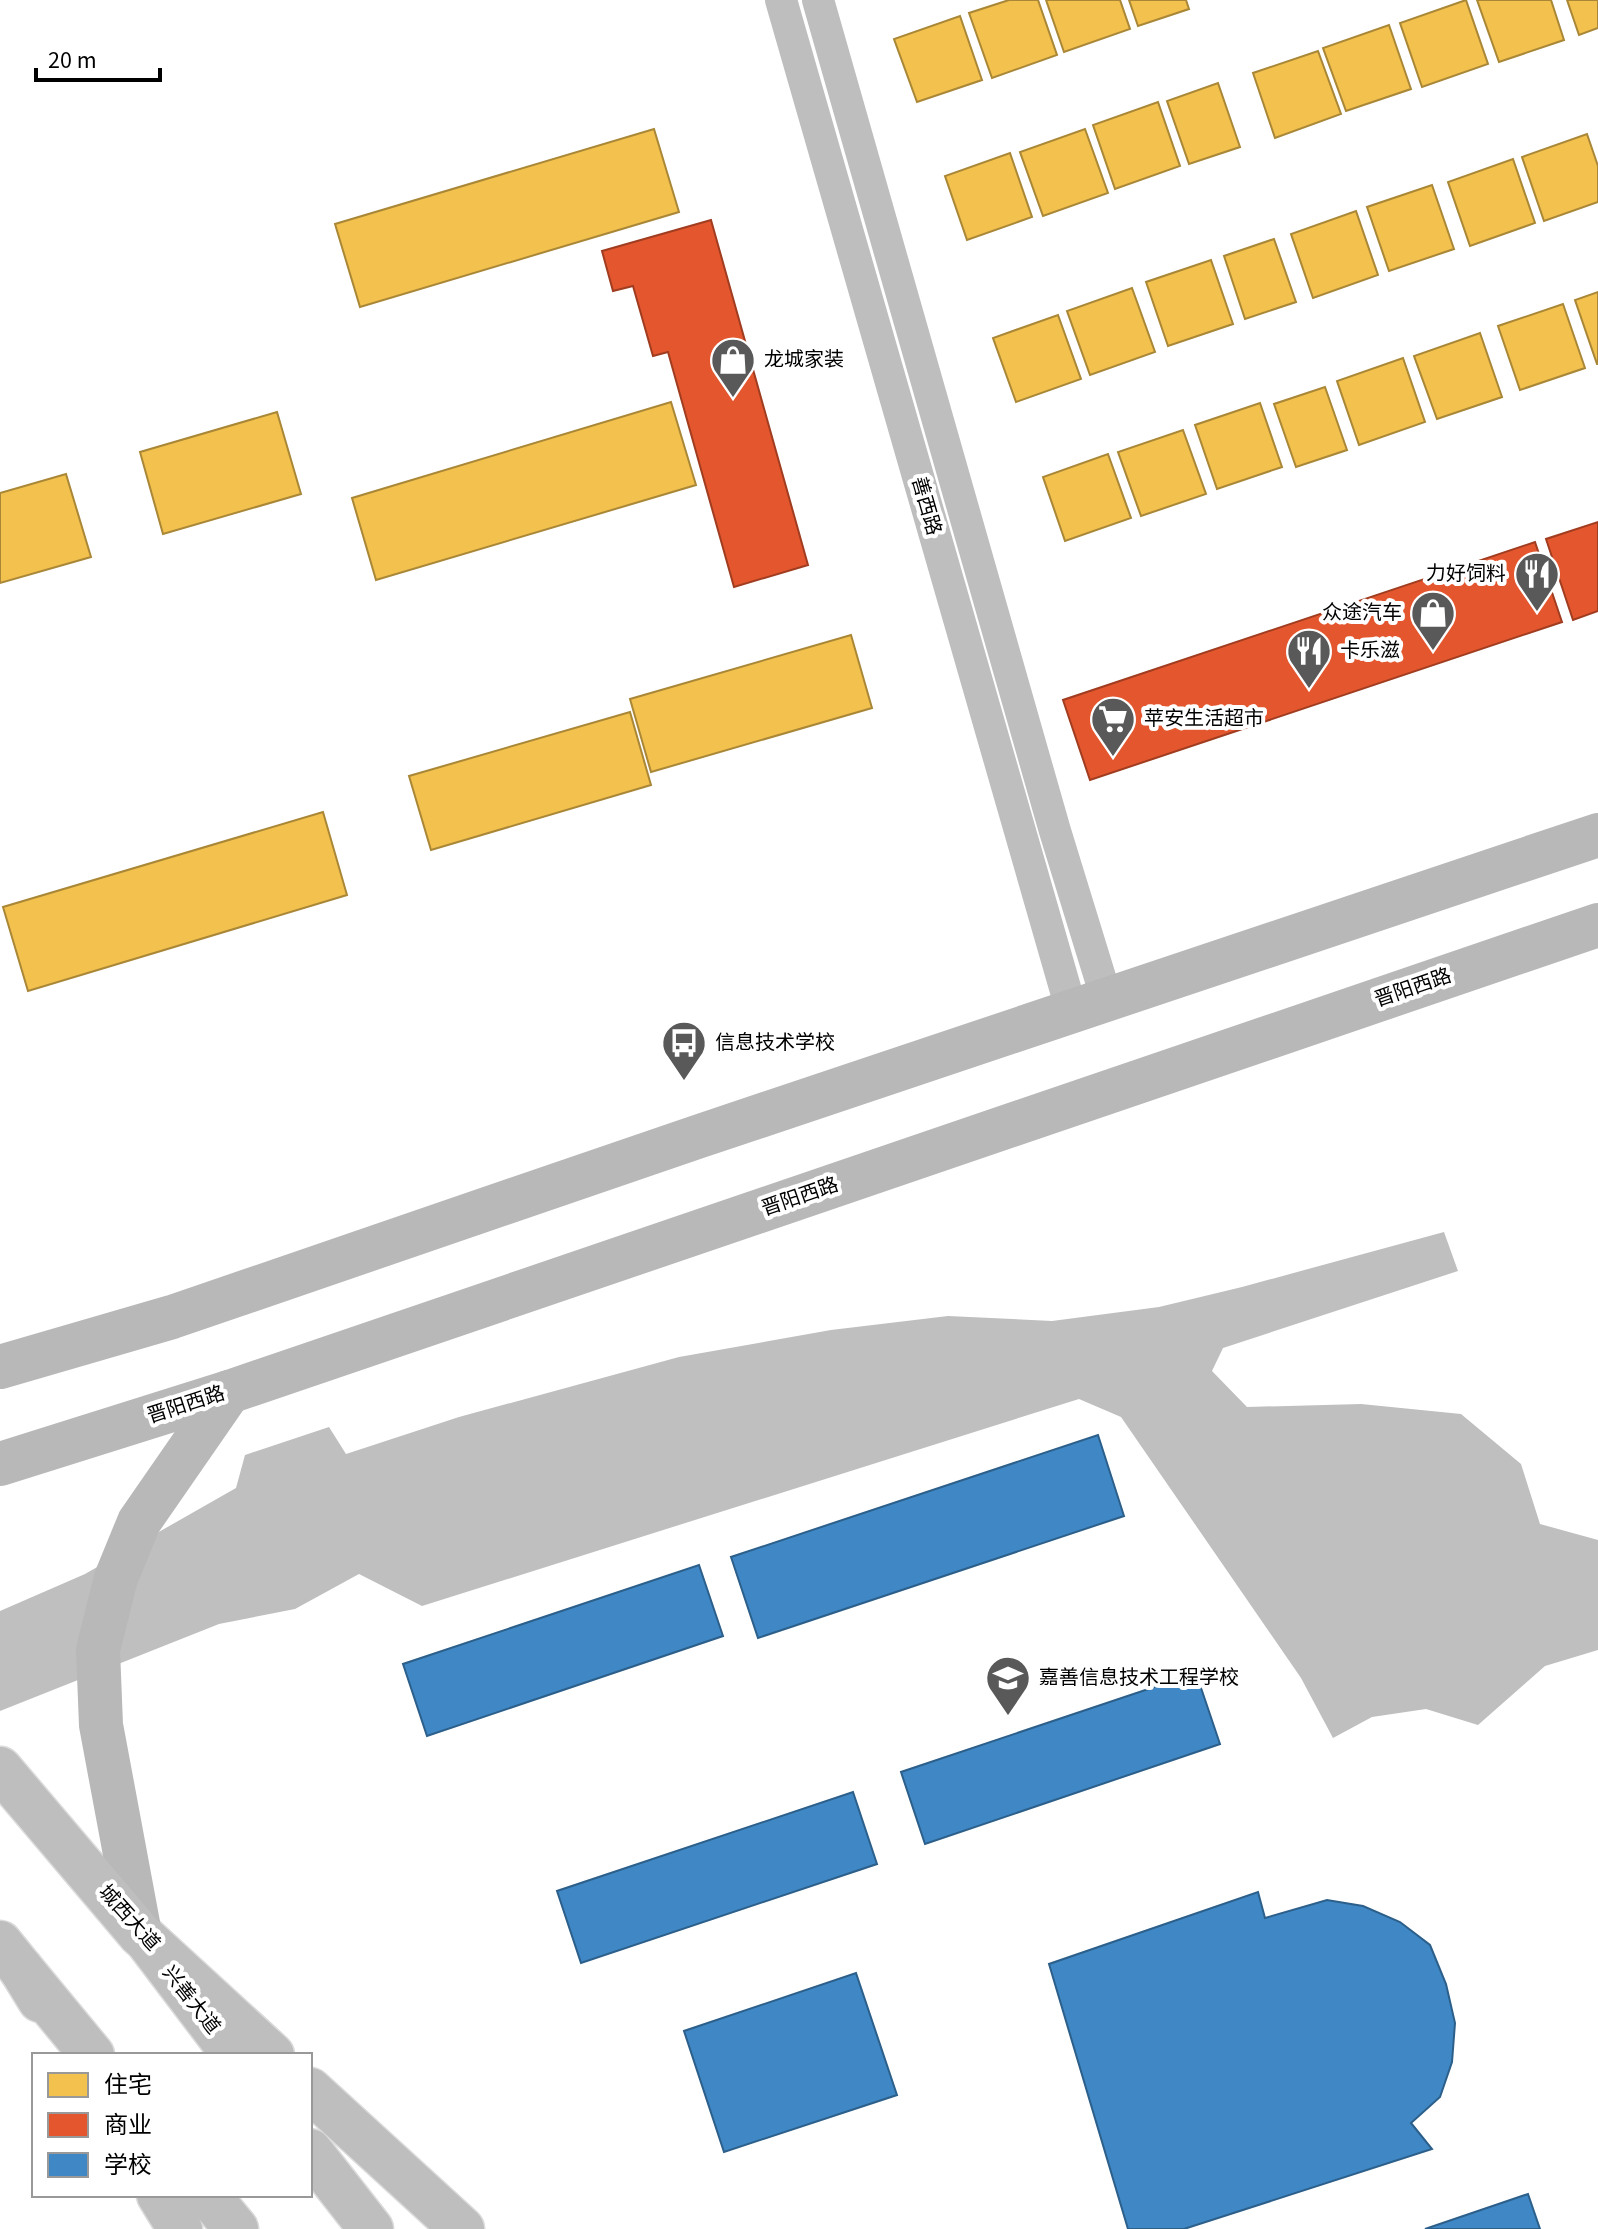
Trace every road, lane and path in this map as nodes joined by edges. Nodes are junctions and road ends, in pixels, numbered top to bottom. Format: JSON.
{"nodes":[{"id":1,"x":781,"y":0,"type":"edge"},
{"id":2,"x":818,"y":0,"type":"edge"},
{"id":3,"x":1598,"y":835,"type":"edge"},
{"id":4,"x":1598,"y":925,"type":"edge"},
{"id":5,"x":1090,"y":1006,"type":"junction"},
{"id":6,"x":172,"y":1317,"type":"junction"},
{"id":7,"x":0,"y":1339,"type":"edge"},
{"id":8,"x":0,"y":1367,"type":"edge"},
{"id":9,"x":229,"y":1392,"type":"junction"},
{"id":10,"x":0,"y":1464,"type":"edge"},
{"id":11,"x":0,"y":1769,"type":"edge"},
{"id":12,"x":145,"y":1939,"type":"junction"},
{"id":13,"x":11,"y":1956,"type":"edge"},
{"id":14,"x":73,"y":2053,"type":"edge"},
{"id":15,"x":90,"y":2053,"type":"edge"},
{"id":16,"x":232,"y":2053,"type":"edge"},
{"id":17,"x":270,"y":2053,"type":"edge"},
{"id":18,"x":312,"y":2092,"type":"edge"},
{"id":19,"x":312,"y":2154,"type":"edge"},
{"id":20,"x":160,"y":2197,"type":"edge"},
{"id":21,"x":210,"y":2197,"type":"edge"},
{"id":22,"x":180,"y":2229,"type":"edge"},
{"id":23,"x":236,"y":2229,"type":"edge"},
{"id":24,"x":371,"y":2229,"type":"edge"},
{"id":25,"x":462,"y":2229,"type":"edge"}],
"edges":[{"from":1,"to":5,"type":"street","name":"善西路"},
{"from":2,"to":5,"type":"street","name":"善西路"},
{"from":3,"to":5,"type":"main road"},
{"from":4,"to":9,"type":"main road","name":"晋阳西路"},
{"from":5,"to":6,"type":"main road"},
{"from":6,"to":7,"type":"main road"},
{"from":6,"to":8,"type":"main road"},
{"from":9,"to":10,"type":"main road","name":"晋阳西路"},
{"from":9,"to":12,"type":"main road"},
{"from":11,"to":12,"type":"main road","name":"城西大道"},
{"from":12,"to":16,"type":"main road","name":"兴善大道"},
{"from":12,"to":17,"type":"main road","name":"城西大道"},
{"from":13,"to":14,"type":"main road"},
{"from":13,"to":15,"type":"main road"},
{"from":18,"to":25,"type":"main road"},
{"from":19,"to":24,"type":"main road"},
{"from":20,"to":22,"type":"main road"},
{"from":21,"to":23,"type":"main road"}]}
